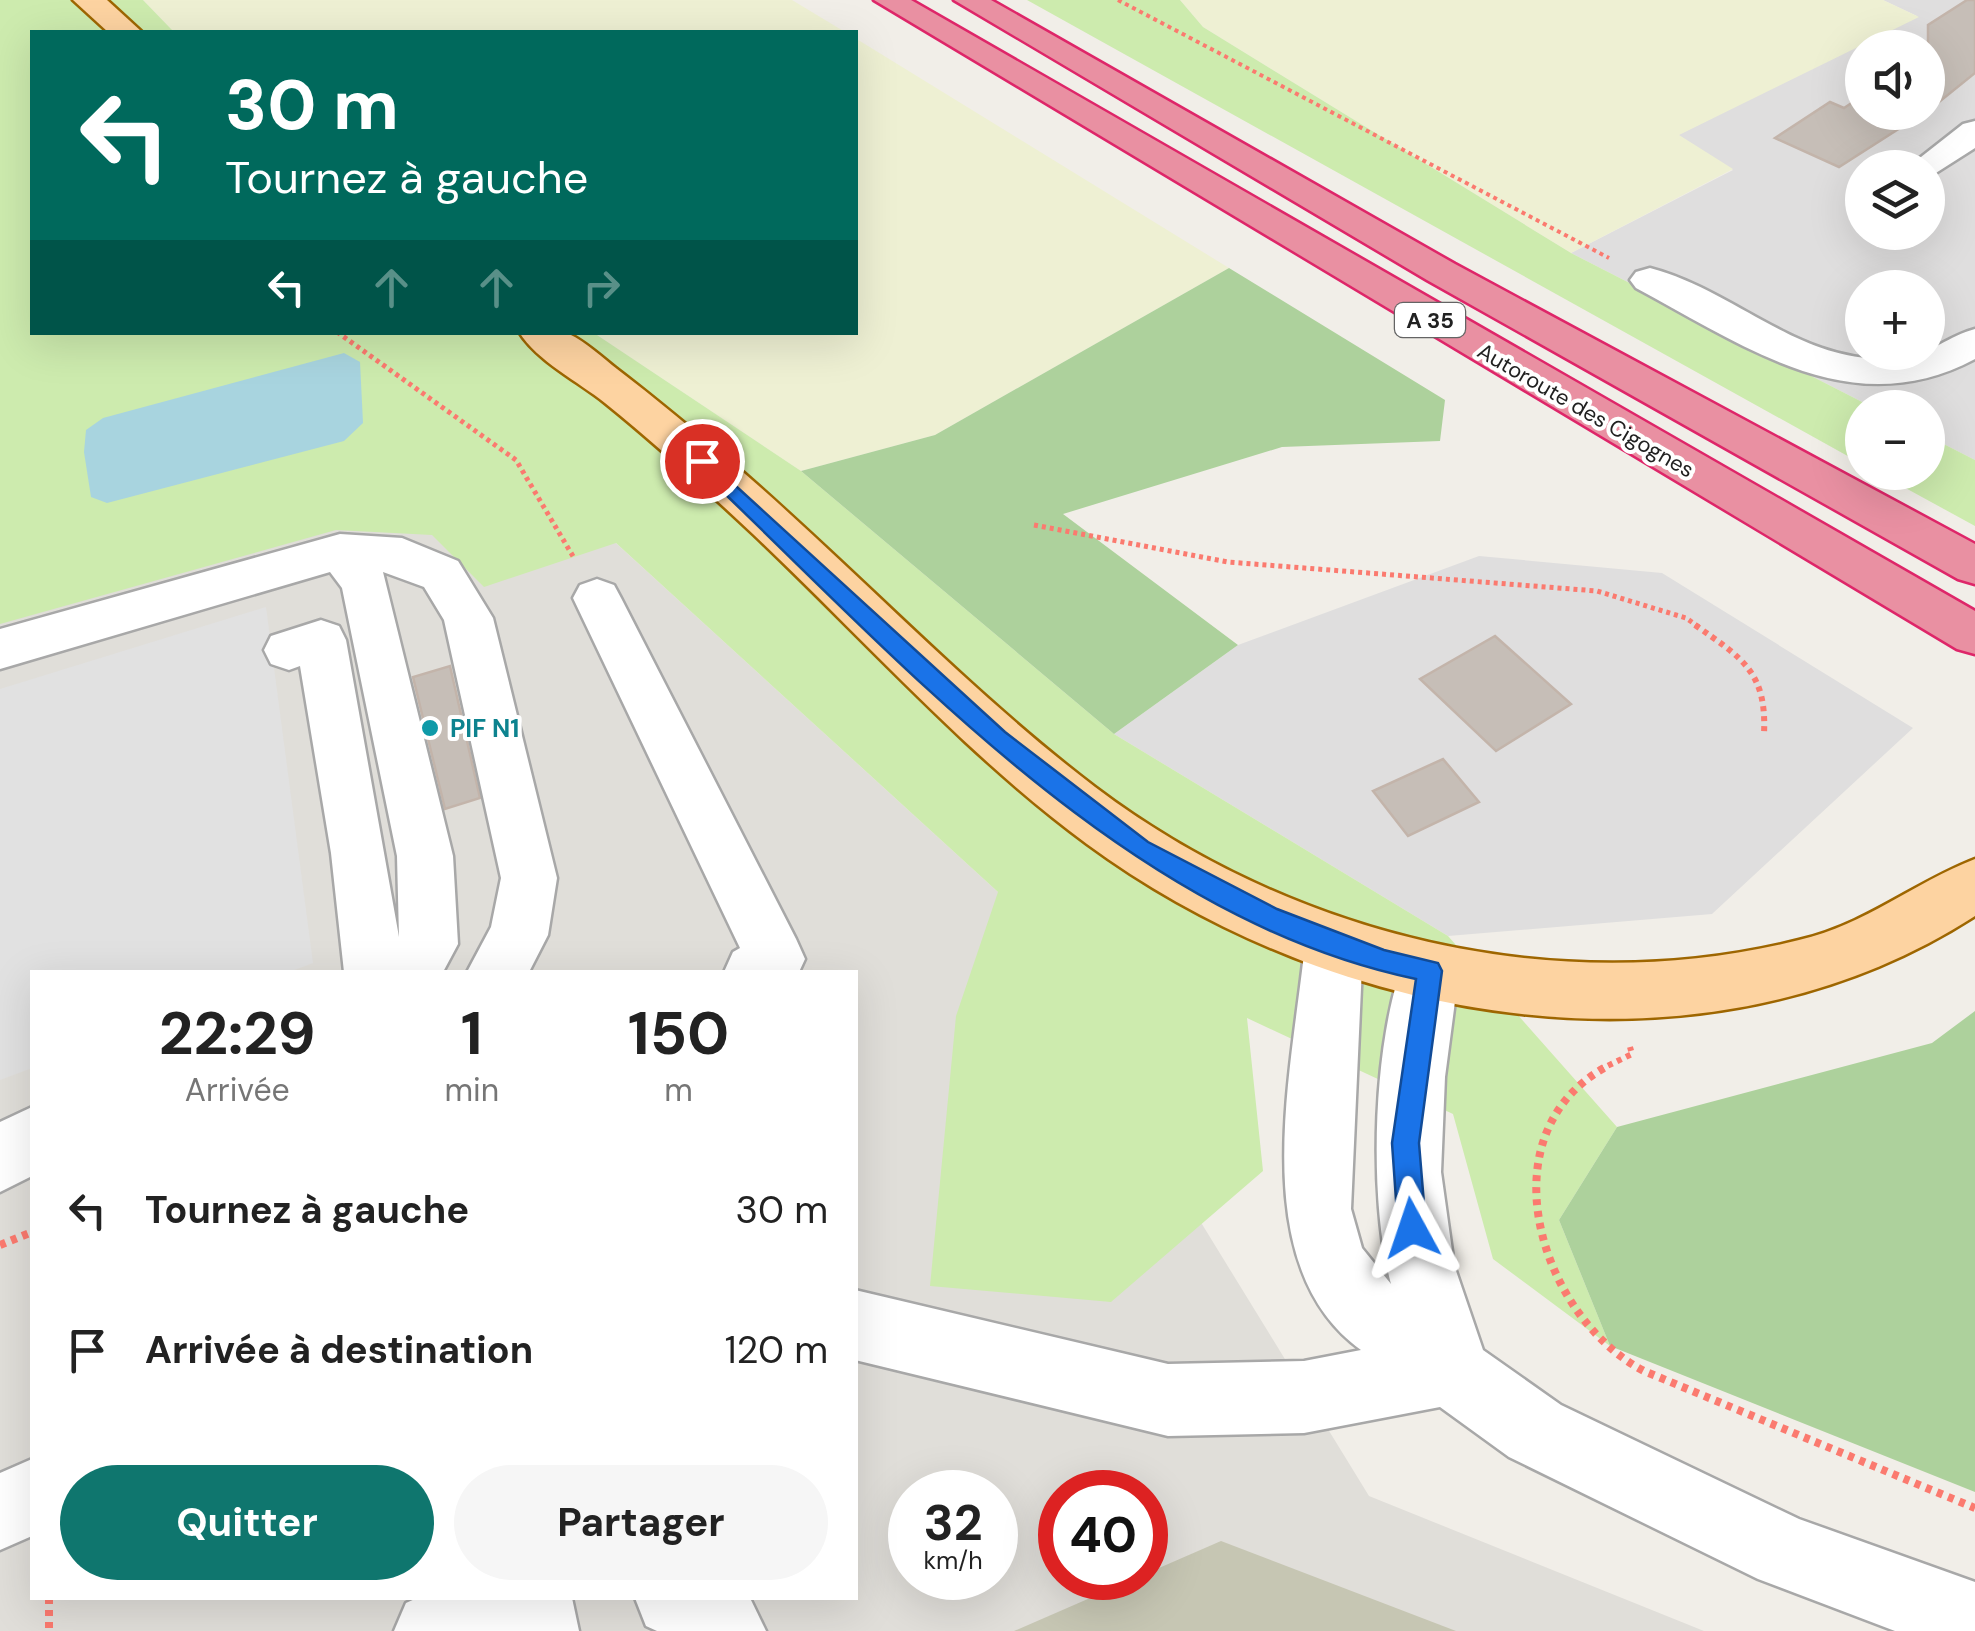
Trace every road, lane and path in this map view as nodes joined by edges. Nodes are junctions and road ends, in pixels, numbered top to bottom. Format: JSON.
{"nodes":[{"id":1,"x":88,"y":0,"type":"edge"},
{"id":2,"x":889,"y":0,"type":"edge"},
{"id":3,"x":969,"y":0,"type":"edge"},
{"id":4,"x":1118,"y":0,"type":"edge"},
{"id":5,"x":124,"y":30,"type":"edge"},
{"id":6,"x":1975,"y":131,"type":"edge"},
{"id":7,"x":1945,"y":153,"type":"edge"},
{"id":8,"x":1650,"y":280,"type":"joint"},
{"id":9,"x":342,"y":335,"type":"edge"},
{"id":10,"x":544,"y":335,"type":"edge"},
{"id":11,"x":1975,"y":342,"type":"edge"},
{"id":12,"x":1034,"y":525,"type":"dead end"},
{"id":13,"x":340,"y":551,"type":"junction"},
{"id":14,"x":1975,"y":566,"type":"edge"},
{"id":15,"x":597,"y":598,"type":"joint"},
{"id":16,"x":1975,"y":635,"type":"edge"},
{"id":17,"x":0,"y":649,"type":"edge"},
{"id":18,"x":290,"y":650,"type":"dead end"},
{"id":19,"x":1764,"y":734,"type":"dead end"},
{"id":20,"x":1975,"y":885,"type":"edge"},
{"id":21,"x":1334,"y":944,"type":"junction"},
{"id":22,"x":373,"y":970,"type":"edge"},
{"id":23,"x":410,"y":970,"type":"edge"},
{"id":24,"x":498,"y":970,"type":"edge"},
{"id":25,"x":757,"y":970,"type":"edge"},
{"id":26,"x":1429,"y":971,"type":"junction"},
{"id":27,"x":1614,"y":992,"type":"junction"},
{"id":28,"x":30,"y":1140,"type":"edge"},
{"id":29,"x":0,"y":1159,"type":"edge"},
{"id":30,"x":30,"y":1233,"type":"edge"},
{"id":31,"x":0,"y":1246,"type":"edge"},
{"id":32,"x":858,"y":1326,"type":"edge"},
{"id":33,"x":1454,"y":1370,"type":"junction"},
{"id":34,"x":30,"y":1498,"type":"edge"},
{"id":35,"x":1975,"y":1508,"type":"edge"},
{"id":36,"x":0,"y":1512,"type":"edge"},
{"id":37,"x":49,"y":1600,"type":"edge"},
{"id":38,"x":498,"y":1600,"type":"edge"},
{"id":39,"x":533,"y":1600,"type":"edge"},
{"id":40,"x":678,"y":1600,"type":"edge"},
{"id":41,"x":1975,"y":1621,"type":"edge"},
{"id":42,"x":49,"y":1631,"type":"edge"},
{"id":43,"x":434,"y":1631,"type":"edge"},
{"id":44,"x":538,"y":1631,"type":"edge"},
{"id":45,"x":726,"y":1631,"type":"edge"}],
"edges":[{"from":1,"to":5,"type":"main road"},
{"from":2,"to":16,"type":"highway","name":"Autoroute des Cigognes","number":"A 35"},
{"from":3,"to":14,"type":"highway","name":"Autoroute des Cigognes","number":"A 35"},
{"from":4,"to":8,"type":"path"},
{"from":6,"to":7,"type":"street"},
{"from":8,"to":11,"type":"street"},
{"from":9,"to":15,"type":"path"},
{"from":10,"to":21,"type":"main road"},
{"from":12,"to":19,"type":"path"},
{"from":13,"to":17,"type":"street"},
{"from":13,"to":23,"type":"street"},
{"from":13,"to":24,"type":"street"},
{"from":15,"to":25,"type":"street"},
{"from":18,"to":22,"type":"street"},
{"from":20,"to":27,"type":"main road"},
{"from":21,"to":26,"type":"main road"},
{"from":21,"to":33,"type":"street"},
{"from":26,"to":27,"type":"main road"},
{"from":26,"to":33,"type":"street"},
{"from":27,"to":35,"type":"path"},
{"from":28,"to":29,"type":"street"},
{"from":30,"to":31,"type":"path"},
{"from":32,"to":33,"type":"street"},
{"from":33,"to":41,"type":"street"},
{"from":34,"to":36,"type":"street"},
{"from":37,"to":42,"type":"path"},
{"from":38,"to":43,"type":"street"},
{"from":39,"to":44,"type":"street"},
{"from":40,"to":45,"type":"street"}]}
